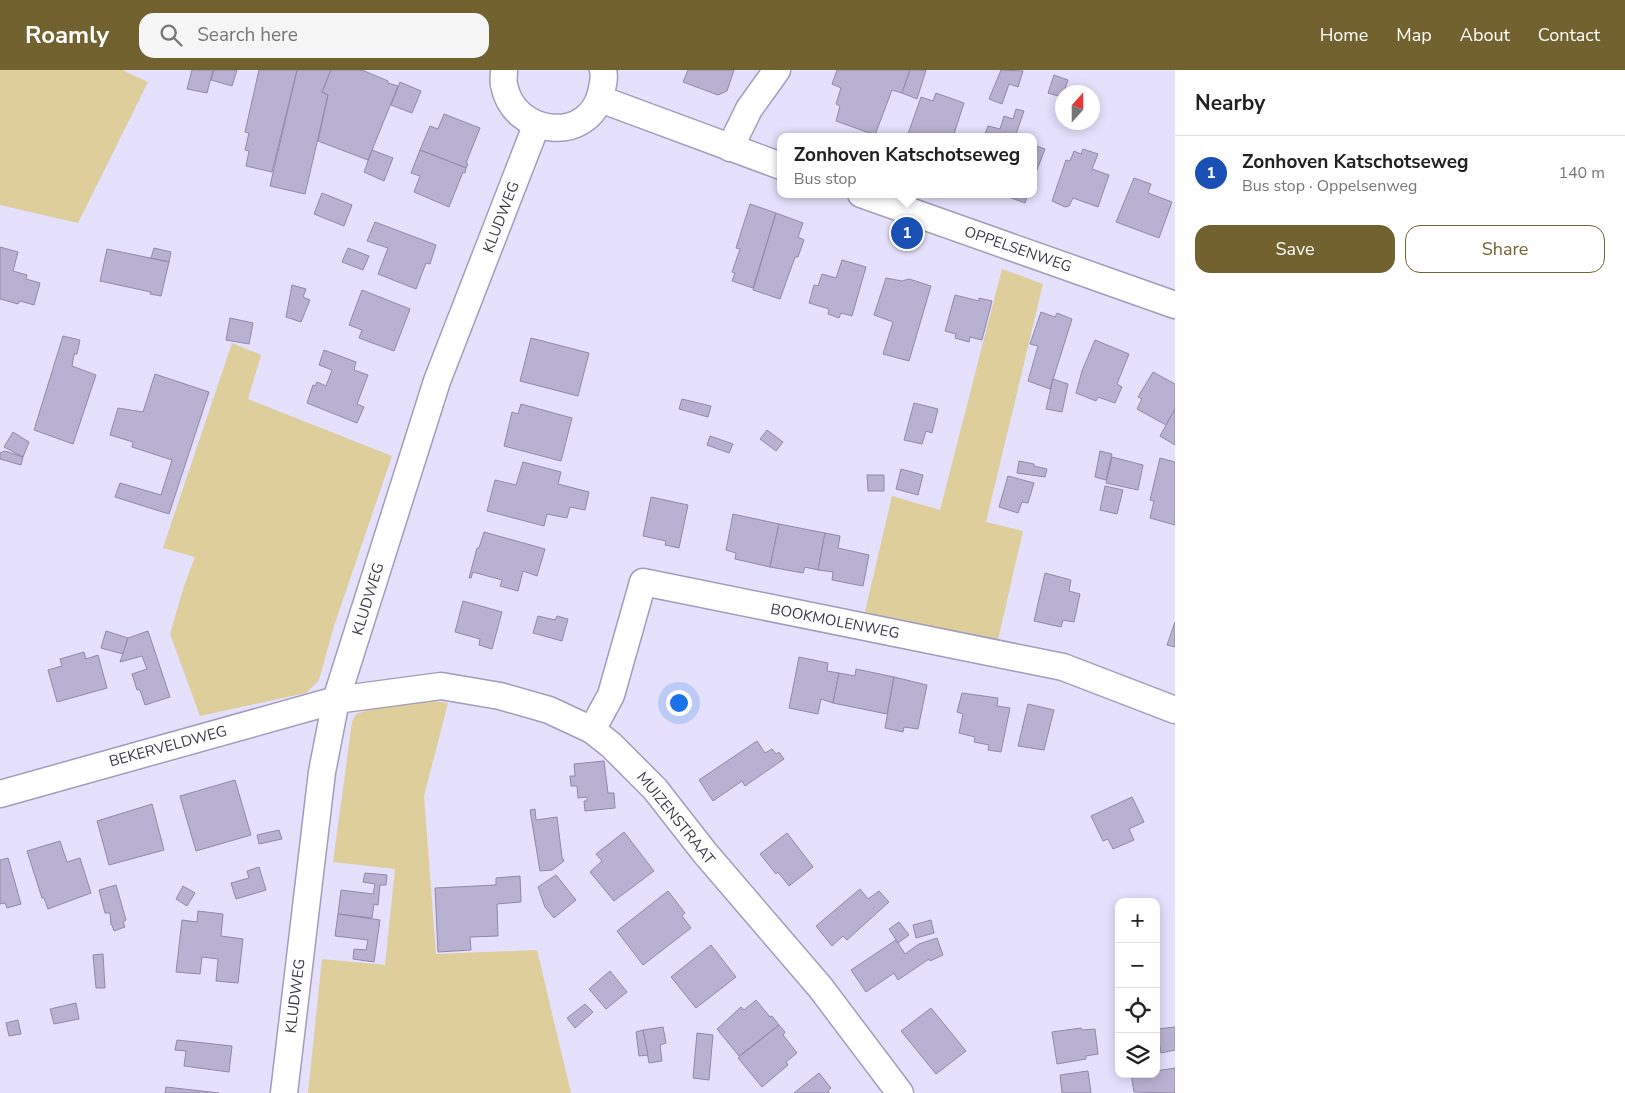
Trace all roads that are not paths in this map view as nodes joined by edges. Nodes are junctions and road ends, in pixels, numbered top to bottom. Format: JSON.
{"nodes":[{"id":1,"x":504,"y":70,"type":"edge"},
{"id":2,"x":603,"y":70,"type":"edge"},
{"id":3,"x":777,"y":70,"type":"edge"},
{"id":4,"x":600,"y":99,"type":"junction"},
{"id":5,"x":536,"y":126,"type":"junction"},
{"id":6,"x":730,"y":148,"type":"junction"},
{"id":7,"x":777,"y":165,"type":"edge"},
{"id":8,"x":872,"y":198,"type":"edge"},
{"id":9,"x":1175,"y":305,"type":"edge"},
{"id":10,"x":336,"y":700,"type":"junction"},
{"id":11,"x":1175,"y":710,"type":"edge"},
{"id":12,"x":592,"y":730,"type":"junction"},
{"id":13,"x":0,"y":794,"type":"edge"},
{"id":14,"x":284,"y":1093,"type":"edge"},
{"id":15,"x":900,"y":1093,"type":"edge"}],
"edges":[{"from":1,"to":5,"type":"street"},
{"from":2,"to":4,"type":"street"},
{"from":3,"to":6,"type":"street"},
{"from":4,"to":5,"type":"street"},
{"from":4,"to":6,"type":"street"},
{"from":5,"to":10,"type":"street","name":"KLUDWEG"},
{"from":6,"to":7,"type":"street"},
{"from":8,"to":9,"type":"street","name":"OPPELSENWEG"},
{"from":10,"to":12,"type":"street","name":"MUIZENSTRAAT"},
{"from":10,"to":13,"type":"street","name":"BEKERVELDWEG"},
{"from":10,"to":14,"type":"street","name":"KLUDWEG"},
{"from":11,"to":12,"type":"street","name":"BOOKMOLENWEG"},
{"from":12,"to":15,"type":"street","name":"MUIZENSTRAAT"}]}
